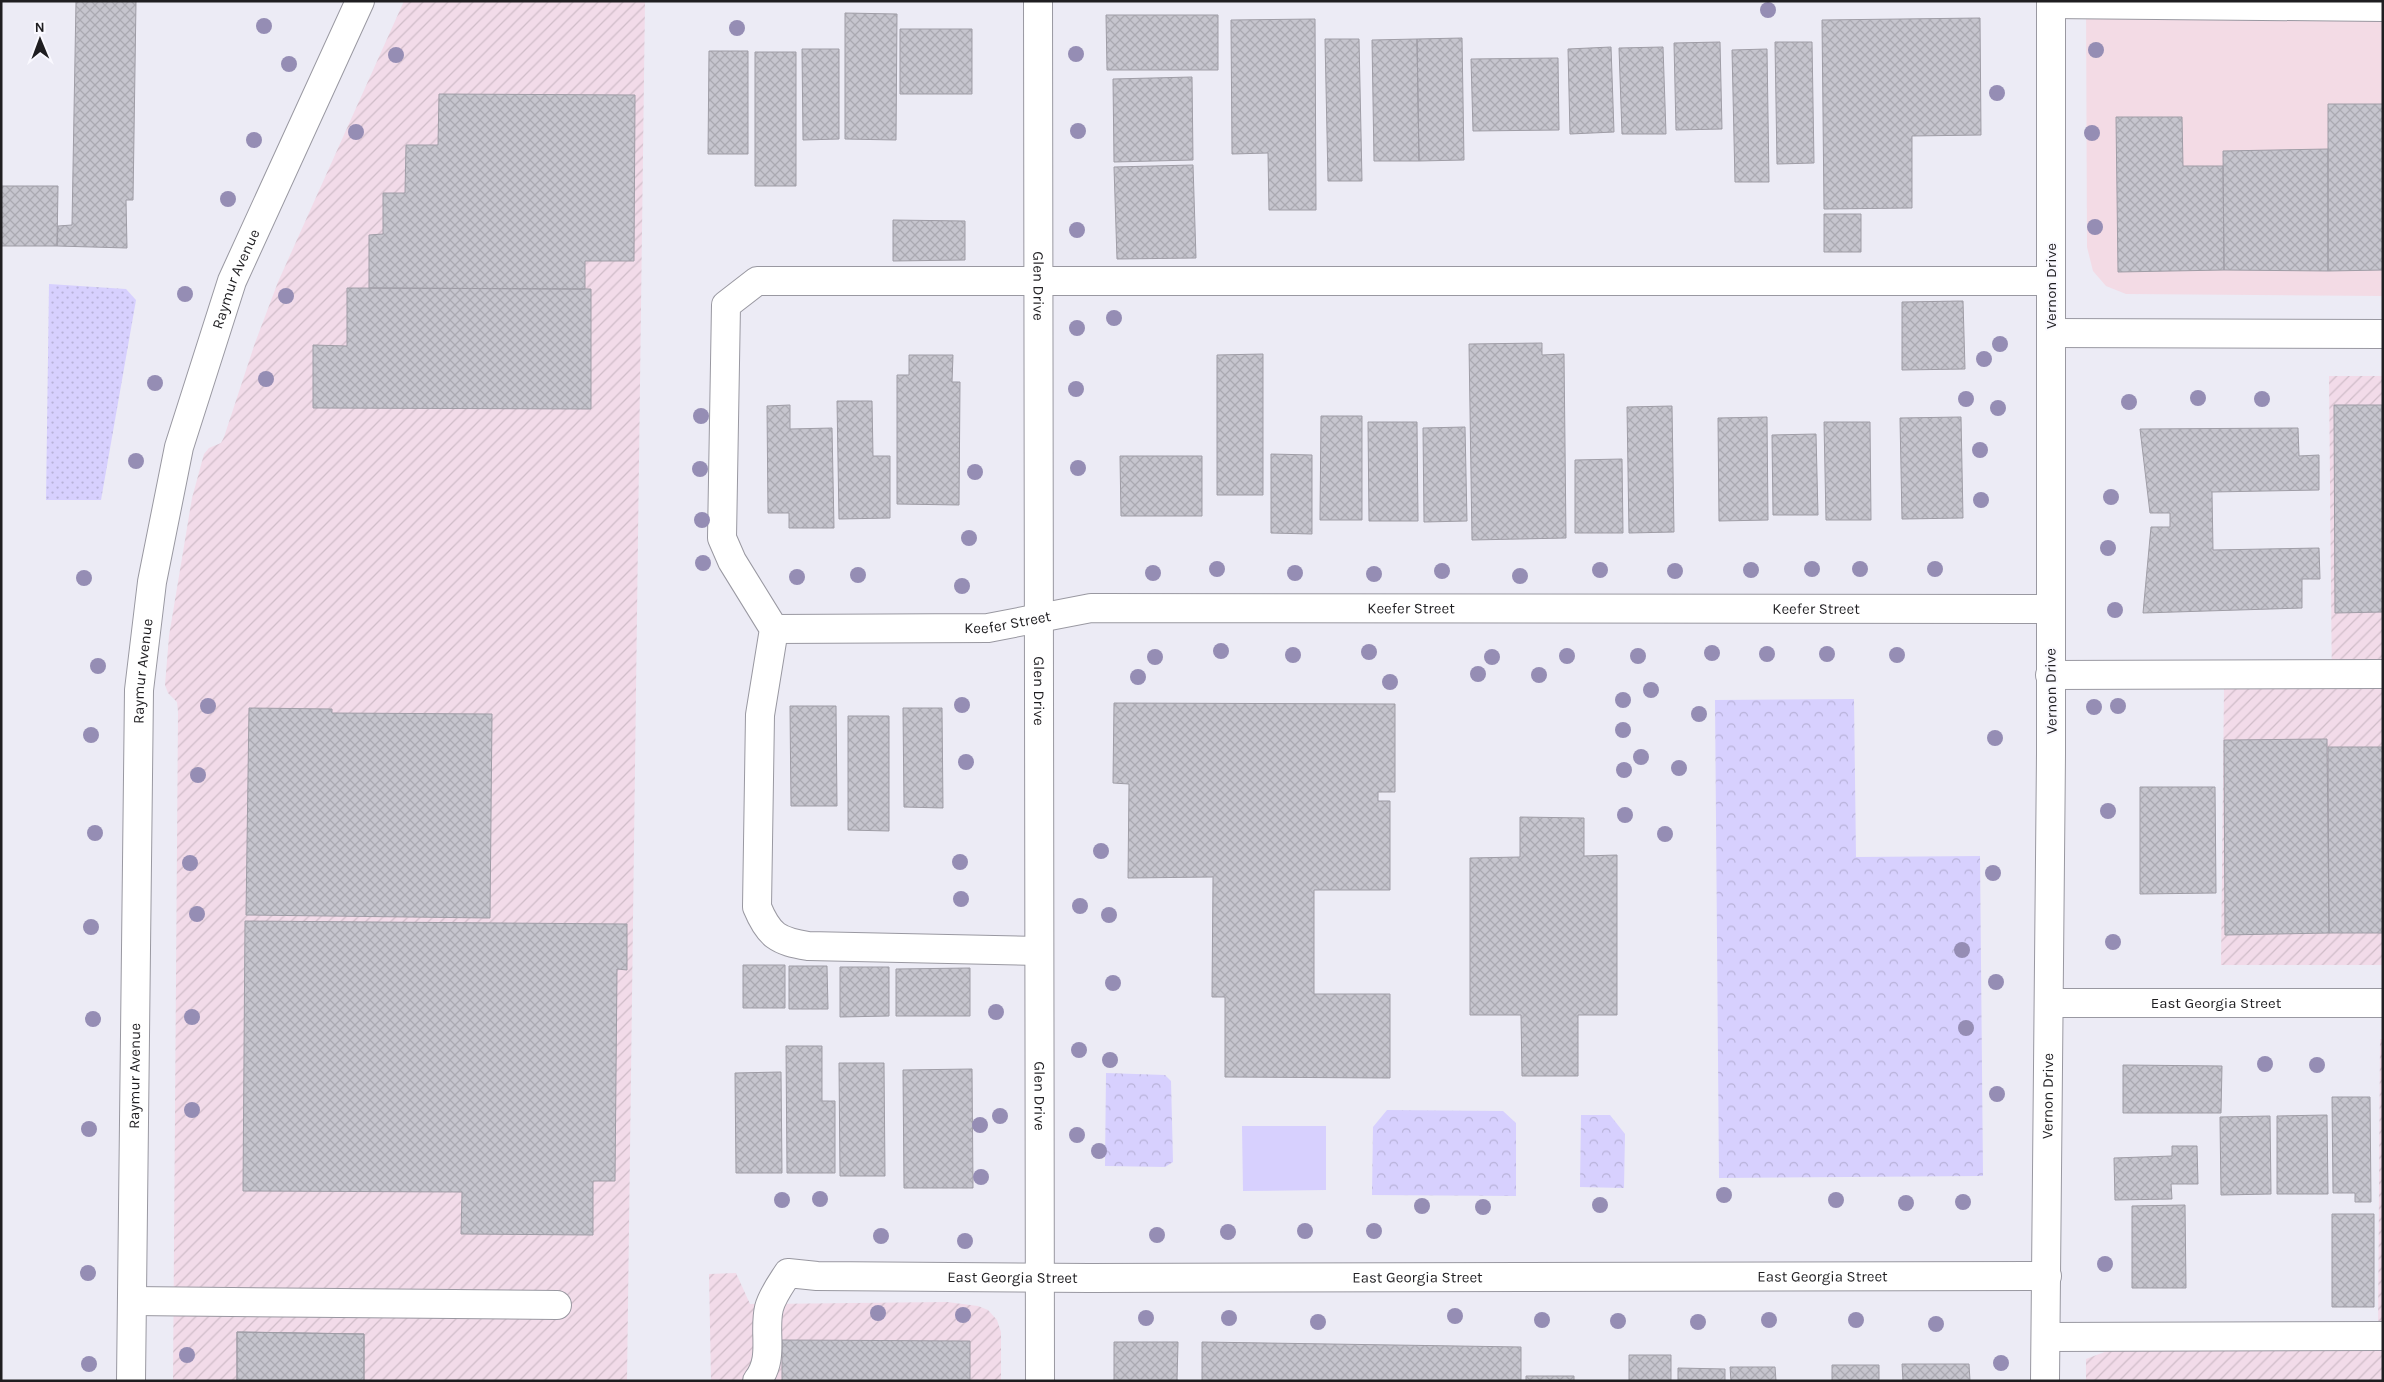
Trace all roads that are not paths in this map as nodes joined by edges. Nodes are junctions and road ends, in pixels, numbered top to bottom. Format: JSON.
{"nodes":[{"id":1,"x":360,"y":1,"type":"edge"},
{"id":2,"x":1038,"y":1,"type":"edge"},
{"id":3,"x":2051,"y":3,"type":"edge"},
{"id":4,"x":2383,"y":7,"type":"edge"},
{"id":5,"x":2051,"y":281,"type":"junction"},
{"id":6,"x":1038,"y":282,"type":"junction"},
{"id":7,"x":2051,"y":333,"type":"junction"},
{"id":8,"x":2383,"y":334,"type":"edge"},
{"id":9,"x":2050,"y":609,"type":"junction"},
{"id":10,"x":1038,"y":617,"type":"junction"},
{"id":11,"x":774,"y":629,"type":"junction"},
{"id":12,"x":2383,"y":674,"type":"edge"},
{"id":13,"x":2050,"y":675,"type":"junction"},
{"id":14,"x":1039,"y":951,"type":"junction"},
{"id":15,"x":2383,"y":1003,"type":"edge"},
{"id":16,"x":2050,"y":1004,"type":"junction"},
{"id":17,"x":2048,"y":1276,"type":"junction"},
{"id":18,"x":1040,"y":1277,"type":"junction"},
{"id":19,"x":132,"y":1301,"type":"junction"},
{"id":20,"x":557,"y":1305,"type":"dead end"},
{"id":21,"x":2383,"y":1336,"type":"edge"},
{"id":22,"x":2046,"y":1337,"type":"junction"},
{"id":23,"x":131,"y":1381,"type":"edge"},
{"id":24,"x":757,"y":1381,"type":"edge"},
{"id":25,"x":1040,"y":1381,"type":"edge"},
{"id":26,"x":2045,"y":1381,"type":"edge"}],
"edges":[{"from":1,"to":19,"type":"street","name":"Raymur Avenue"},
{"from":2,"to":6,"type":"street","name":"Glen Drive"},
{"from":3,"to":4,"type":"street"},
{"from":3,"to":5,"type":"street","name":"Vernon Drive"},
{"from":5,"to":6,"type":"street"},
{"from":5,"to":7,"type":"street","name":"Vernon Drive"},
{"from":6,"to":10,"type":"street","name":"Glen Drive"},
{"from":6,"to":11,"type":"street"},
{"from":7,"to":8,"type":"street"},
{"from":7,"to":9,"type":"street","name":"Vernon Drive"},
{"from":9,"to":10,"type":"street","name":"Keefer Street"},
{"from":9,"to":13,"type":"street","name":"Vernon Drive"},
{"from":10,"to":11,"type":"street","name":"Keefer Street"},
{"from":10,"to":14,"type":"street","name":"Glen Drive"},
{"from":11,"to":14,"type":"street"},
{"from":12,"to":13,"type":"street"},
{"from":13,"to":16,"type":"street","name":"Vernon Drive"},
{"from":14,"to":18,"type":"street","name":"Glen Drive"},
{"from":15,"to":16,"type":"street","name":"East Georgia Street"},
{"from":16,"to":17,"type":"street","name":"Vernon Drive"},
{"from":17,"to":18,"type":"street","name":"East Georgia Street"},
{"from":17,"to":22,"type":"street","name":"Vernon Drive"},
{"from":18,"to":24,"type":"street","name":"East Georgia Street"},
{"from":18,"to":25,"type":"street","name":"Glen Drive"},
{"from":19,"to":20,"type":"street"},
{"from":19,"to":23,"type":"street","name":"Raymur Avenue"},
{"from":21,"to":22,"type":"street"},
{"from":22,"to":26,"type":"street","name":"Vernon Drive"}]}
